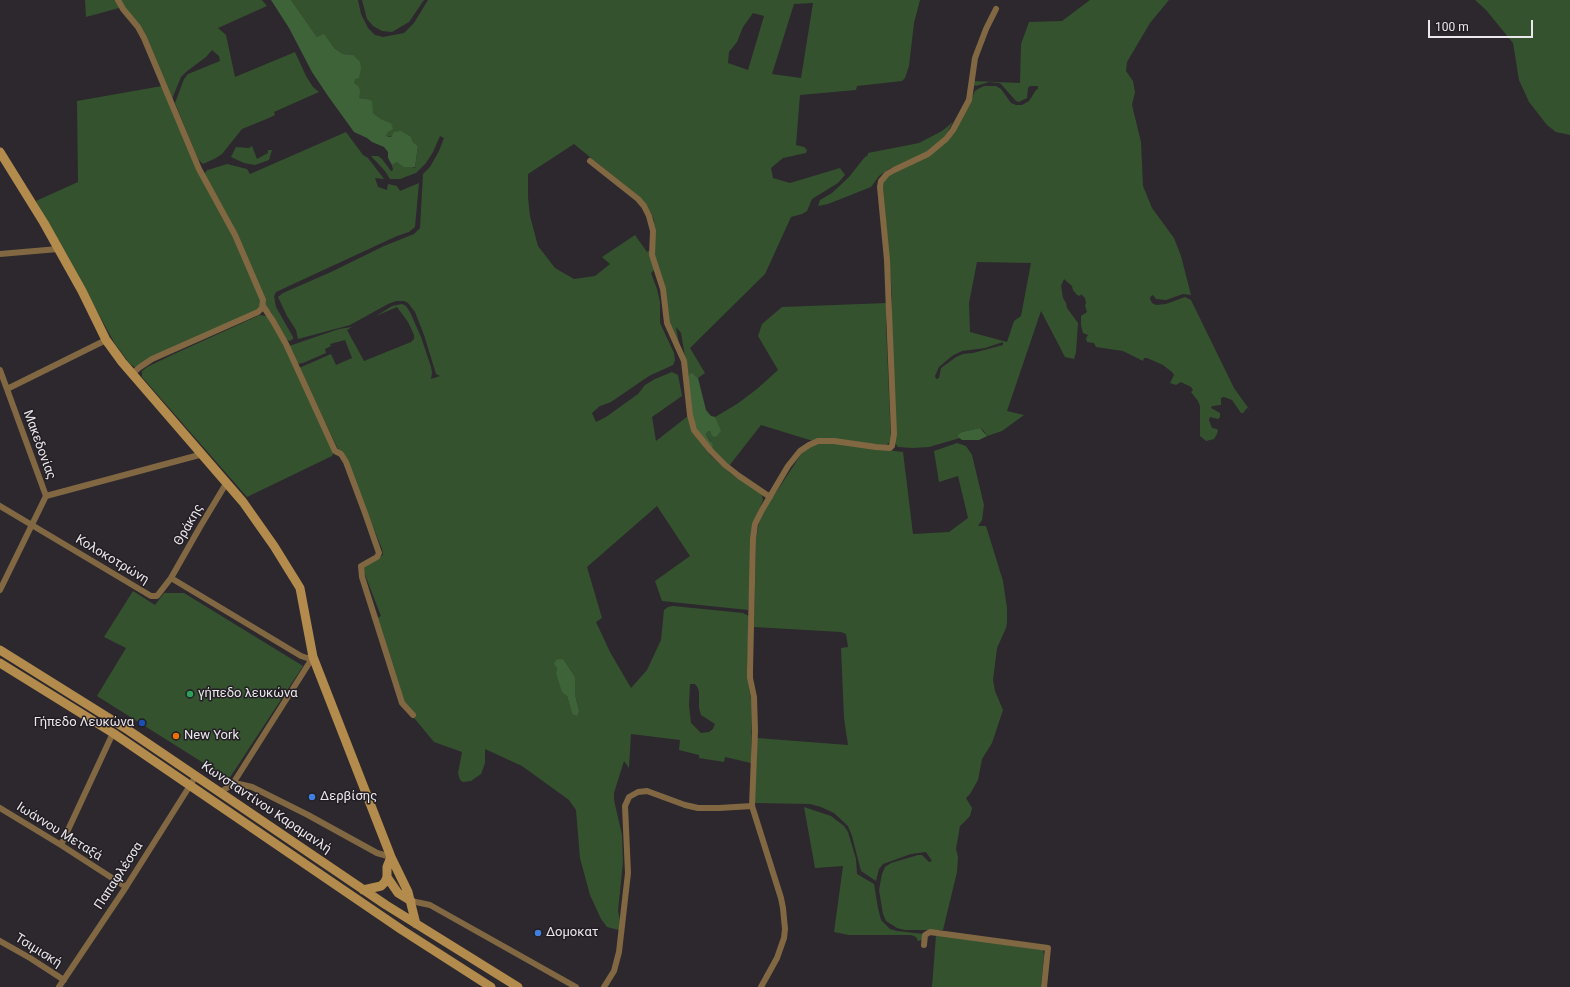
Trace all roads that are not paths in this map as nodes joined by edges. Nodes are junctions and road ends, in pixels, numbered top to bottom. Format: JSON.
{"nodes":[{"id":1,"x":118,"y":0,"type":"edge"},
{"id":2,"x":996,"y":9,"type":"dead end"},
{"id":3,"x":0,"y":152,"type":"edge"},
{"id":4,"x":590,"y":161,"type":"dead end"},
{"id":5,"x":58,"y":249,"type":"junction"},
{"id":6,"x":0,"y":254,"type":"edge"},
{"id":7,"x":263,"y":306,"type":"junction"},
{"id":8,"x":106,"y":340,"type":"junction"},
{"id":9,"x":0,"y":370,"type":"edge"},
{"id":10,"x":133,"y":373,"type":"junction"},
{"id":11,"x":7,"y":389,"type":"junction"},
{"id":12,"x":204,"y":454,"type":"junction"},
{"id":13,"x":227,"y":482,"type":"junction"},
{"id":14,"x":46,"y":496,"type":"junction"},
{"id":15,"x":770,"y":496,"type":"junction"},
{"id":16,"x":0,"y":506,"type":"edge"},
{"id":17,"x":32,"y":525,"type":"junction"},
{"id":18,"x":172,"y":578,"type":"junction"},
{"id":19,"x":0,"y":590,"type":"edge"},
{"id":20,"x":0,"y":650,"type":"edge"},
{"id":21,"x":313,"y":657,"type":"junction"},
{"id":22,"x":0,"y":663,"type":"edge"},
{"id":23,"x":413,"y":715,"type":"dead end"},
{"id":24,"x":113,"y":733,"type":"junction"},
{"id":25,"x":196,"y":776,"type":"junction"},
{"id":26,"x":232,"y":785,"type":"junction"},
{"id":27,"x":190,"y":786,"type":"junction"},
{"id":28,"x":220,"y":792,"type":"junction"},
{"id":29,"x":752,"y":806,"type":"junction"},
{"id":30,"x":0,"y":808,"type":"edge"},
{"id":31,"x":61,"y":845,"type":"junction"},
{"id":32,"x":391,"y":857,"type":"junction"},
{"id":33,"x":387,"y":878,"type":"junction"},
{"id":34,"x":126,"y":887,"type":"junction"},
{"id":35,"x":363,"y":890,"type":"junction"},
{"id":36,"x":411,"y":901,"type":"junction"},
{"id":37,"x":416,"y":924,"type":"junction"},
{"id":38,"x":0,"y":940,"type":"edge"},
{"id":39,"x":924,"y":945,"type":"dead end"},
{"id":40,"x":64,"y":980,"type":"junction"},
{"id":41,"x":59,"y":987,"type":"edge"},
{"id":42,"x":491,"y":987,"type":"edge"},
{"id":43,"x":518,"y":987,"type":"edge"},
{"id":44,"x":576,"y":987,"type":"edge"},
{"id":45,"x":604,"y":987,"type":"edge"},
{"id":46,"x":761,"y":987,"type":"edge"},
{"id":47,"x":1044,"y":987,"type":"edge"}],
"edges":[{"from":1,"to":7,"type":"street"},
{"from":2,"to":15,"type":"street"},
{"from":3,"to":5,"type":"main road"},
{"from":4,"to":15,"type":"street"},
{"from":5,"to":6,"type":"street"},
{"from":5,"to":8,"type":"main road"},
{"from":7,"to":10,"type":"street"},
{"from":7,"to":23,"type":"street"},
{"from":8,"to":10,"type":"main road"},
{"from":8,"to":11,"type":"street"},
{"from":9,"to":11,"type":"street","name":"Μακεδονίας"},
{"from":10,"to":12,"type":"main road"},
{"from":11,"to":14,"type":"street","name":"Μακεδονίας"},
{"from":12,"to":13,"type":"main road"},
{"from":12,"to":14,"type":"street"},
{"from":13,"to":18,"type":"street","name":"Θράκης"},
{"from":13,"to":21,"type":"main road"},
{"from":14,"to":17,"type":"street","name":"Μακεδονίας"},
{"from":15,"to":29,"type":"street"},
{"from":16,"to":17,"type":"street","name":"Κολοκοτρώνη"},
{"from":17,"to":18,"type":"street","name":"Κολοκοτρώνη"},
{"from":17,"to":19,"type":"street","name":"Μακεδονίας"},
{"from":18,"to":21,"type":"street"},
{"from":20,"to":25,"type":"main road","name":"Κωνσταντίνου Καραμανλή"},
{"from":21,"to":26,"type":"street"},
{"from":21,"to":32,"type":"main road"},
{"from":22,"to":24,"type":"main road","name":"Κωνσταντίνου Καραμανλή"},
{"from":24,"to":27,"type":"main road","name":"Κωνσταντίνου Καραμανλή"},
{"from":24,"to":31,"type":"street"},
{"from":25,"to":27,"type":"street","name":"Παπαφλέσσα"},
{"from":25,"to":28,"type":"main road","name":"Κωνσταντίνου Καραμανλή"},
{"from":26,"to":28,"type":"street"},
{"from":26,"to":32,"type":"street"},
{"from":27,"to":34,"type":"street","name":"Παπαφλέσσα"},
{"from":27,"to":42,"type":"main road","name":"Κωνσταντίνου Καραμανλή"},
{"from":28,"to":35,"type":"main road","name":"Κωνσταντίνου Καραμανλή"},
{"from":29,"to":45,"type":"street"},
{"from":29,"to":46,"type":"street"},
{"from":30,"to":31,"type":"street","name":"Ιωάννου Μεταξά"},
{"from":31,"to":34,"type":"street","name":"Ιωάννου Μεταξά"},
{"from":32,"to":33,"type":"main road"},
{"from":32,"to":36,"type":"main road"},
{"from":33,"to":35,"type":"main road"},
{"from":33,"to":36,"type":"main road"},
{"from":34,"to":40,"type":"street","name":"Παπαφλέσσα"},
{"from":35,"to":37,"type":"main road","name":"Κωνσταντίνου Καραμανλή"},
{"from":36,"to":37,"type":"main road"},
{"from":36,"to":44,"type":"street"},
{"from":37,"to":43,"type":"main road","name":"Κωνσταντίνου Καραμανλή"},
{"from":38,"to":40,"type":"street","name":"Τσιμισκή"},
{"from":39,"to":47,"type":"street"},
{"from":40,"to":41,"type":"street","name":"Παπαφλέσσα"}]}
